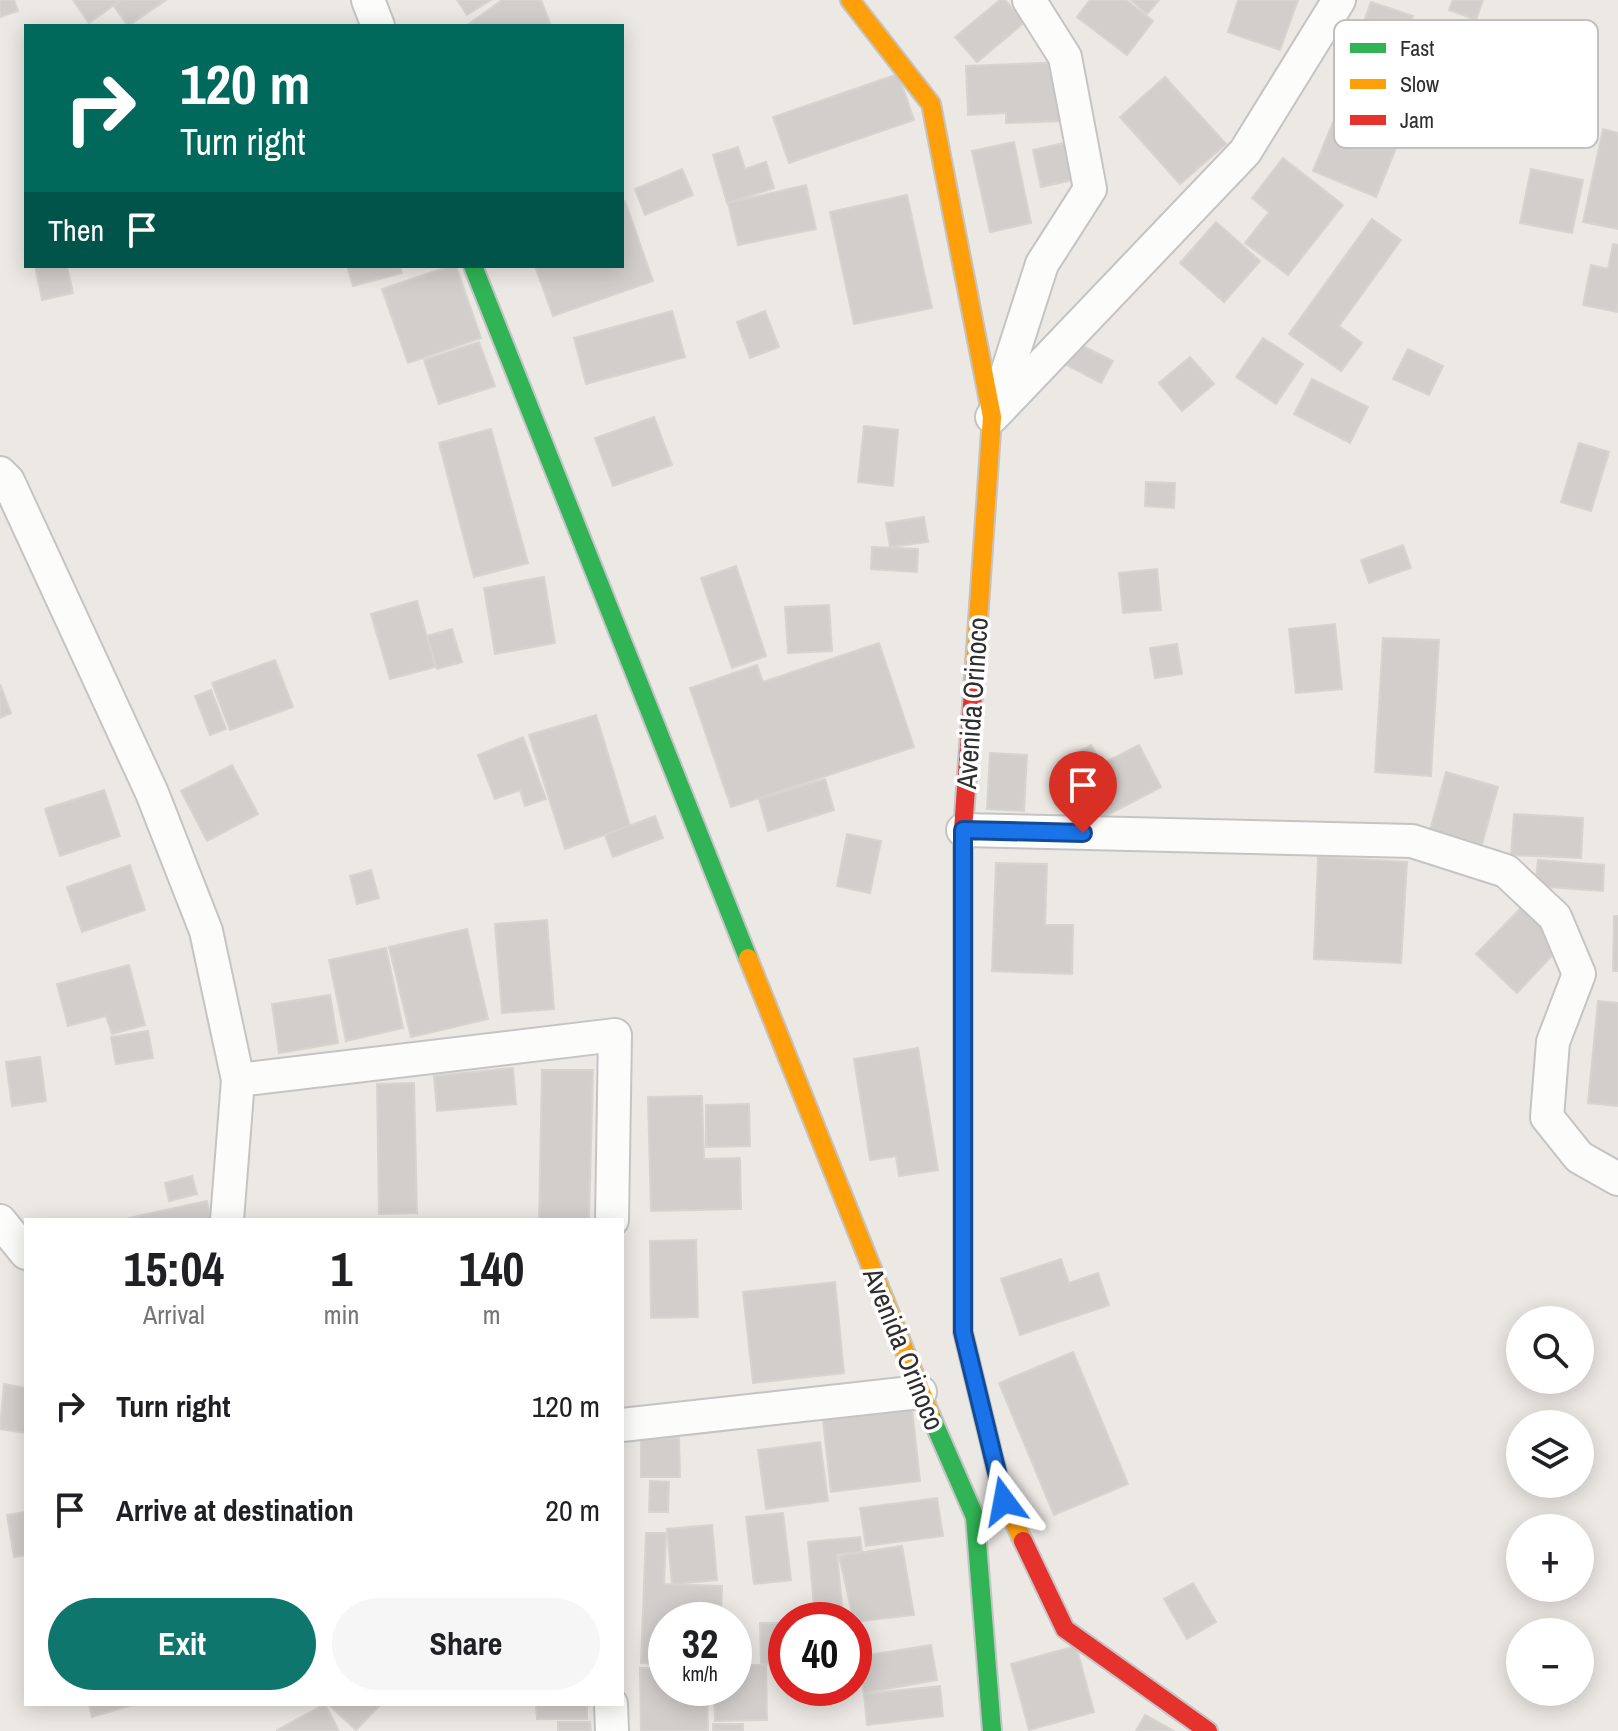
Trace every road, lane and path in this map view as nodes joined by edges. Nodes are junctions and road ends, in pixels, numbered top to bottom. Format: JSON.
{"nodes":[{"id":1,"x":368,"y":0,"type":"edge"},
{"id":2,"x":850,"y":0,"type":"edge"},
{"id":3,"x":1029,"y":0,"type":"edge"},
{"id":4,"x":1339,"y":0,"type":"edge"},
{"id":5,"x":377,"y":24,"type":"edge"},
{"id":6,"x":474,"y":268,"type":"edge"},
{"id":7,"x":992,"y":417,"type":"junction"},
{"id":8,"x":3,"y":482,"type":"edge"},
{"id":9,"x":963,"y":830,"type":"junction"},
{"id":10,"x":238,"y":1080,"type":"junction"},
{"id":11,"x":1618,"y":1179,"type":"edge"},
{"id":12,"x":227,"y":1218,"type":"edge"},
{"id":13,"x":612,"y":1218,"type":"edge"},
{"id":14,"x":0,"y":1221,"type":"edge"},
{"id":15,"x":24,"y":1251,"type":"edge"},
{"id":16,"x":920,"y":1392,"type":"junction"},
{"id":17,"x":624,"y":1425,"type":"edge"},
{"id":18,"x":611,"y":1706,"type":"edge"},
{"id":19,"x":612,"y":1731,"type":"edge"},
{"id":20,"x":992,"y":1731,"type":"edge"},
{"id":21,"x":1208,"y":1731,"type":"edge"}],
"edges":[{"from":1,"to":5,"type":"street"},
{"from":2,"to":7,"type":"street","name":"Avenida Orinoco"},
{"from":3,"to":7,"type":"street"},
{"from":4,"to":7,"type":"street"},
{"from":6,"to":16,"type":"street","name":"Avenida Orinoco"},
{"from":7,"to":9,"type":"street","name":"Avenida Orinoco"},
{"from":8,"to":10,"type":"street"},
{"from":9,"to":11,"type":"street"},
{"from":9,"to":21,"type":"street","name":"Avenida Orinoco"},
{"from":10,"to":12,"type":"street"},
{"from":10,"to":13,"type":"street"},
{"from":14,"to":15,"type":"street"},
{"from":16,"to":17,"type":"street"},
{"from":16,"to":20,"type":"street","name":"Avenida Orinoco"},
{"from":18,"to":19,"type":"street"}]}
